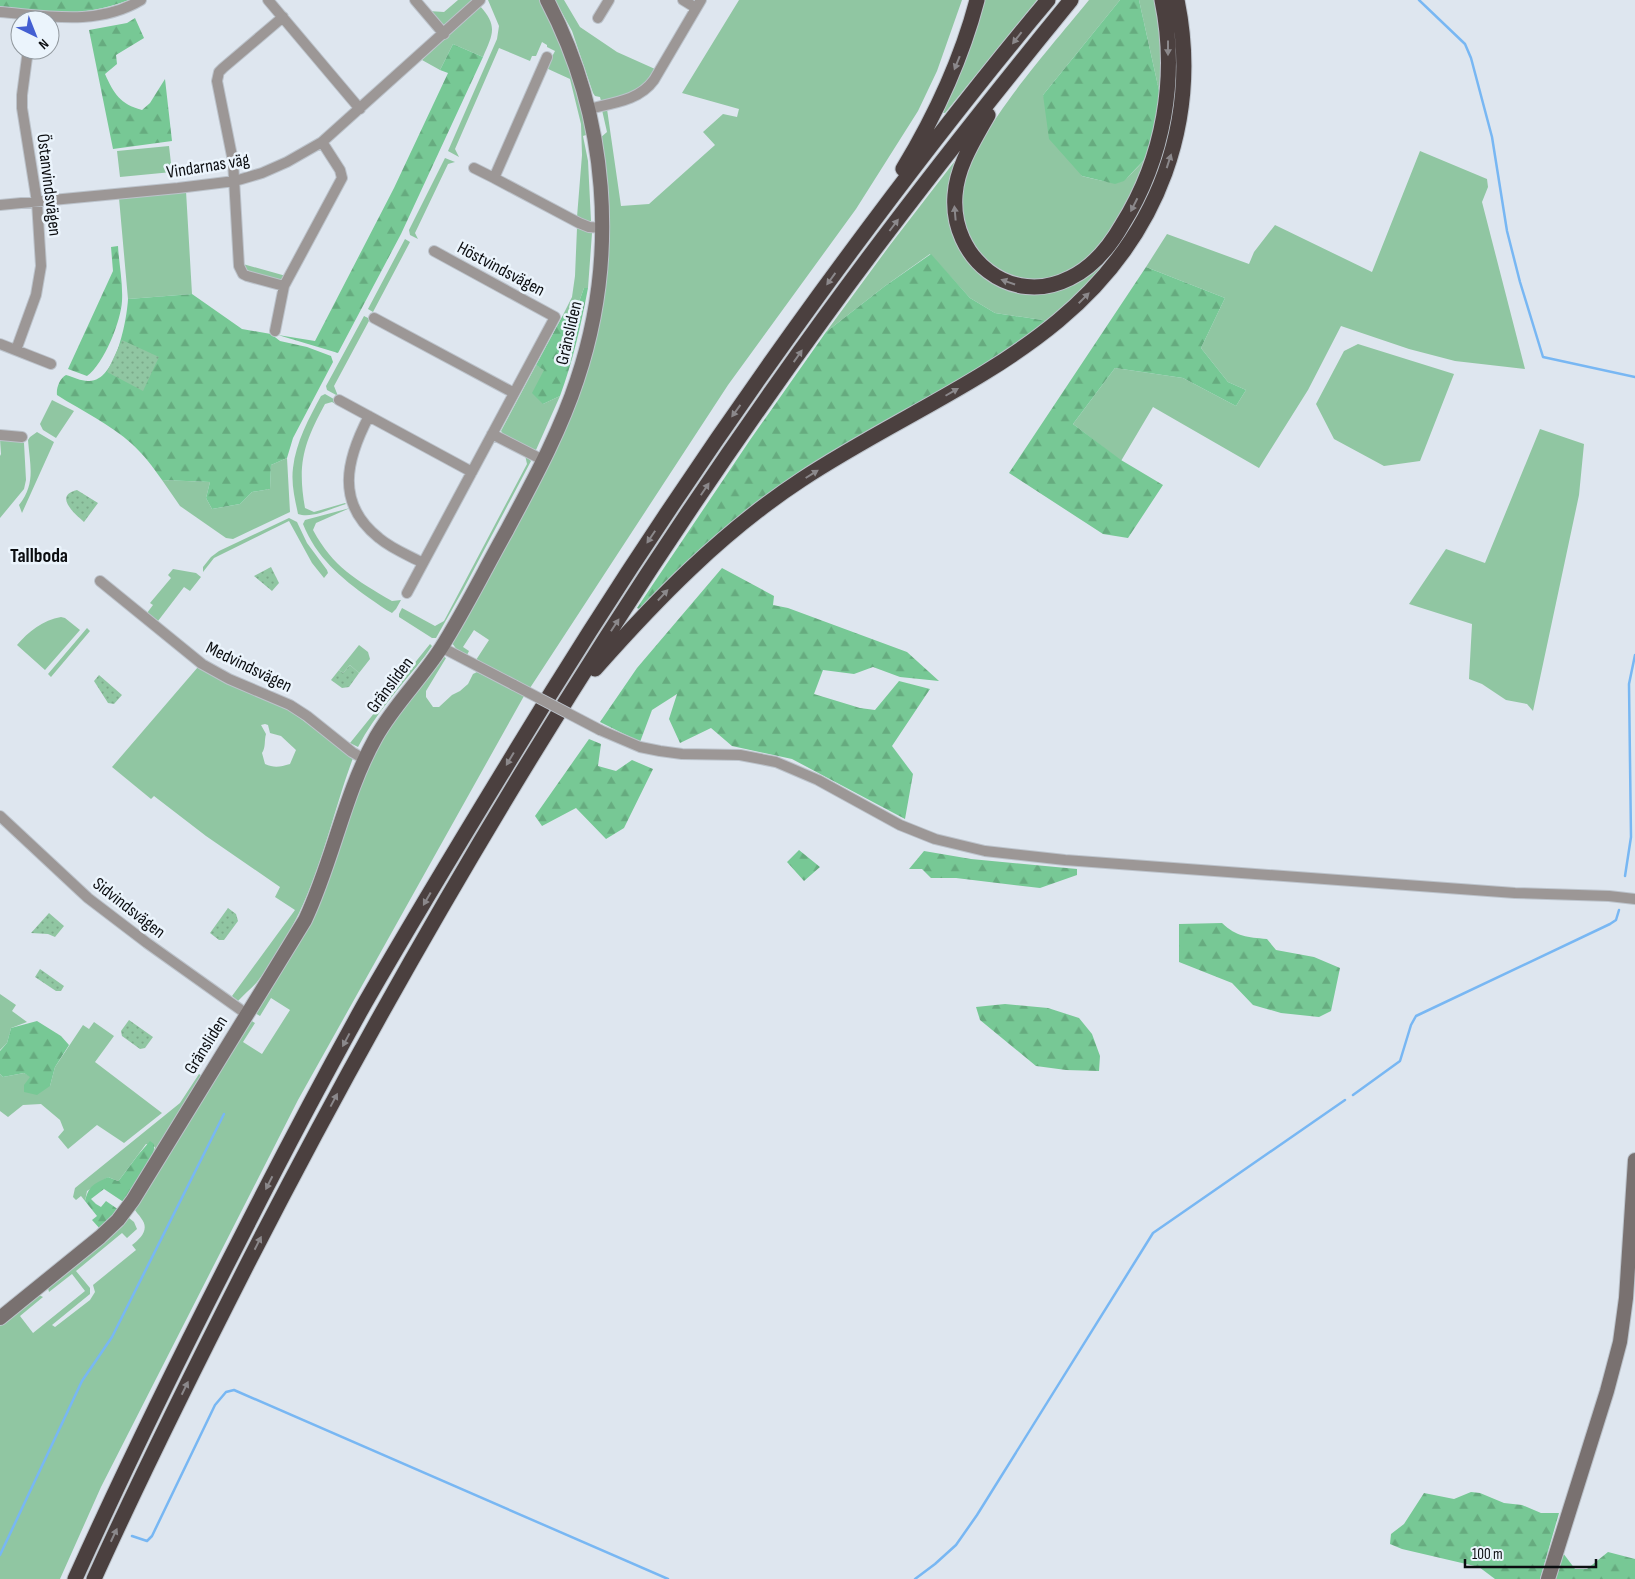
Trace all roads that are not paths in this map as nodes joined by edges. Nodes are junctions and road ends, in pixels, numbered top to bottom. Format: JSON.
{"nodes":[{"id":1,"x":141,"y":0,"type":"edge"},
{"id":2,"x":268,"y":0,"type":"edge"},
{"id":3,"x":415,"y":0,"type":"edge"},
{"id":4,"x":480,"y":0,"type":"edge"},
{"id":5,"x":547,"y":0,"type":"edge"},
{"id":6,"x":608,"y":0,"type":"edge"},
{"id":7,"x":683,"y":0,"type":"edge"},
{"id":8,"x":977,"y":0,"type":"edge"},
{"id":9,"x":1048,"y":0,"type":"edge"},
{"id":10,"x":1071,"y":0,"type":"edge"},
{"id":11,"x":1162,"y":0,"type":"edge"},
{"id":12,"x":1177,"y":0,"type":"edge"},
{"id":13,"x":698,"y":4,"type":"edge"},
{"id":14,"x":283,"y":17,"type":"junction"},
{"id":15,"x":60,"y":18,"type":"edge"},
{"id":16,"x":598,"y":18,"type":"dead end"},
{"id":17,"x":444,"y":34,"type":"junction"},
{"id":18,"x":547,"y":57,"type":"dead end"},
{"id":19,"x":27,"y":60,"type":"edge"},
{"id":20,"x":1010,"y":75,"type":"junction"},
{"id":21,"x":360,"y":109,"type":"junction"},
{"id":22,"x":588,"y":109,"type":"junction"},
{"id":23,"x":322,"y":142,"type":"junction"},
{"id":24,"x":474,"y":168,"type":"dead end"},
{"id":25,"x":494,"y":178,"type":"junction"},
{"id":26,"x":235,"y":181,"type":"junction"},
{"id":27,"x":37,"y":202,"type":"junction"},
{"id":28,"x":0,"y":205,"type":"edge"},
{"id":29,"x":602,"y":228,"type":"junction"},
{"id":30,"x":860,"y":240,"type":"junction"},
{"id":31,"x":434,"y":251,"type":"dead end"},
{"id":32,"x":284,"y":286,"type":"junction"},
{"id":33,"x":374,"y":318,"type":"dead end"},
{"id":34,"x":275,"y":331,"type":"dead end"},
{"id":35,"x":0,"y":344,"type":"edge"},
{"id":36,"x":16,"y":350,"type":"junction"},
{"id":37,"x":51,"y":364,"type":"dead end"},
{"id":38,"x":514,"y":393,"type":"junction"},
{"id":39,"x":339,"y":400,"type":"dead end"},
{"id":40,"x":369,"y":416,"type":"junction"},
{"id":41,"x":492,"y":434,"type":"junction"},
{"id":42,"x":0,"y":435,"type":"edge"},
{"id":43,"x":22,"y":437,"type":"dead end"},
{"id":44,"x":543,"y":460,"type":"junction"},
{"id":45,"x":472,"y":472,"type":"junction"},
{"id":46,"x":423,"y":563,"type":"junction"},
{"id":47,"x":100,"y":581,"type":"dead end"},
{"id":48,"x":407,"y":593,"type":"dead end"},
{"id":49,"x":441,"y":647,"type":"junction"},
{"id":50,"x":563,"y":706,"type":"junction"},
{"id":51,"x":364,"y":759,"type":"junction"},
{"id":52,"x":0,"y":816,"type":"edge"},
{"id":53,"x":1635,"y":899,"type":"edge"},
{"id":54,"x":248,"y":1015,"type":"junction"},
{"id":55,"x":1635,"y":1160,"type":"edge"},
{"id":56,"x":1634,"y":1215,"type":"edge"},
{"id":57,"x":0,"y":1318,"type":"edge"},
{"id":58,"x":75,"y":1579,"type":"edge"},
{"id":59,"x":94,"y":1579,"type":"edge"},
{"id":60,"x":1548,"y":1579,"type":"edge"}],
"edges":[{"from":1,"to":15,"type":"street"},
{"from":2,"to":14,"type":"street"},
{"from":3,"to":17,"type":"street"},
{"from":4,"to":17,"type":"street","name":"Vindarnas väg"},
{"from":5,"to":22,"type":"street","name":"Gränsliden"},
{"from":6,"to":16,"type":"street"},
{"from":7,"to":13,"type":"street"},
{"from":8,"to":30,"type":"highway","one_way":true},
{"from":9,"to":30,"type":"highway","one_way":true},
{"from":10,"to":20,"type":"highway"},
{"from":11,"to":20,"type":"highway","one_way":true},
{"from":50,"to":12,"type":"highway","one_way":true},
{"from":13,"to":22,"type":"street"},
{"from":14,"to":21,"type":"street"},
{"from":14,"to":26,"type":"street"},
{"from":17,"to":21,"type":"street","name":"Vindarnas väg"},
{"from":18,"to":25,"type":"street"},
{"from":19,"to":27,"type":"street","name":"Östanvindsvägen"},
{"from":50,"to":20,"type":"highway","one_way":true},
{"from":21,"to":23,"type":"street","name":"Vindarnas väg"},
{"from":22,"to":29,"type":"street","name":"Gränsliden"},
{"from":23,"to":26,"type":"street","name":"Vindarnas väg"},
{"from":23,"to":32,"type":"street"},
{"from":24,"to":25,"type":"street"},
{"from":25,"to":29,"type":"street"},
{"from":26,"to":27,"type":"street","name":"Vindarnas väg"},
{"from":26,"to":32,"type":"street"},
{"from":27,"to":28,"type":"street","name":"Vindarnas väg"},
{"from":27,"to":36,"type":"street","name":"Östanvindsvägen"},
{"from":29,"to":44,"type":"street","name":"Gränsliden"},
{"from":30,"to":58,"type":"highway","one_way":true},
{"from":31,"to":38,"type":"street","name":"Höstvindsvägen"},
{"from":32,"to":34,"type":"street"},
{"from":33,"to":38,"type":"street"},
{"from":35,"to":36,"type":"street"},
{"from":36,"to":37,"type":"street"},
{"from":38,"to":41,"type":"street","name":"Höstvindsvägen"},
{"from":39,"to":40,"type":"street"},
{"from":40,"to":45,"type":"street"},
{"from":40,"to":46,"type":"street"},
{"from":41,"to":44,"type":"street"},
{"from":41,"to":45,"type":"street","name":"Höstvindsvägen"},
{"from":42,"to":43,"type":"street"},
{"from":44,"to":49,"type":"street","name":"Gränsliden"},
{"from":45,"to":46,"type":"street","name":"Höstvindsvägen"},
{"from":46,"to":48,"type":"street","name":"Höstvindsvägen"},
{"from":47,"to":51,"type":"street","name":"Medvindsvägen"},
{"from":49,"to":51,"type":"street","name":"Gränsliden"},
{"from":49,"to":53,"type":"street","bridge":true},
{"from":59,"to":50,"type":"highway","one_way":true},
{"from":51,"to":54,"type":"street","name":"Gränsliden"},
{"from":52,"to":54,"type":"street","name":"Sidvindsvägen"},
{"from":54,"to":57,"type":"street","name":"Gränsliden"},
{"from":55,"to":56,"type":"street"},
{"from":56,"to":60,"type":"street"}]}
